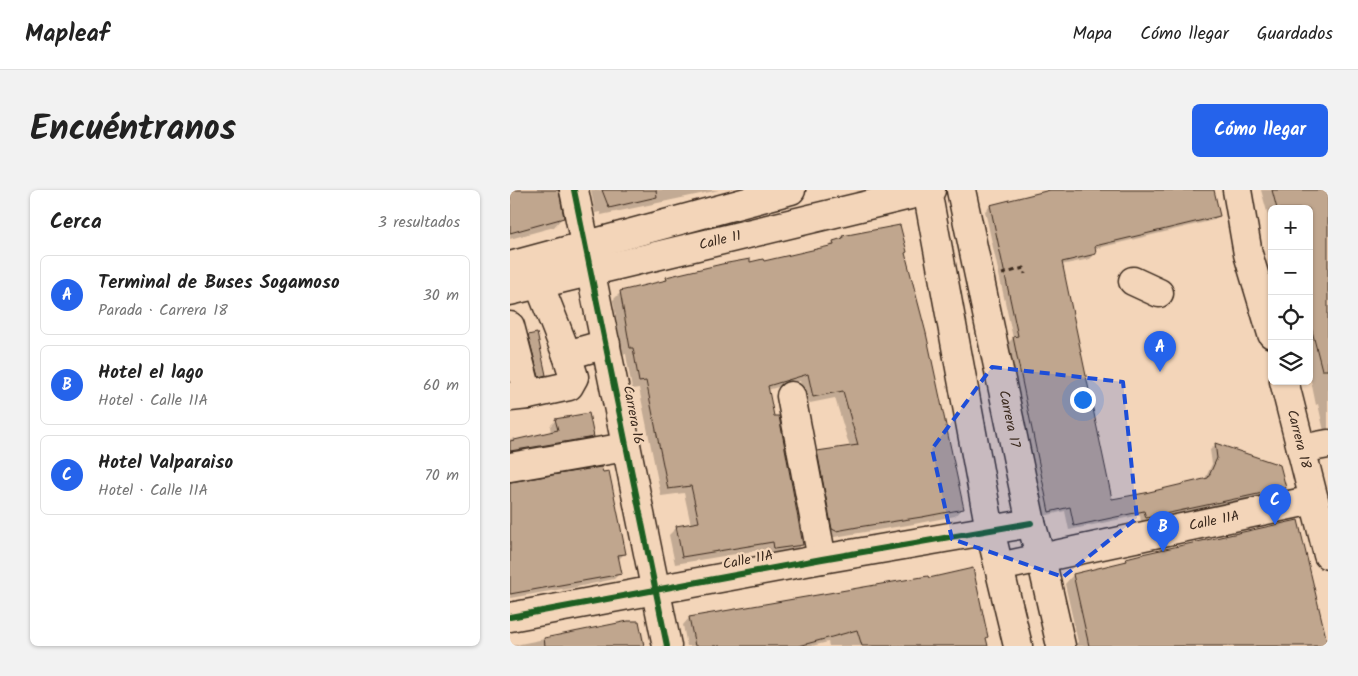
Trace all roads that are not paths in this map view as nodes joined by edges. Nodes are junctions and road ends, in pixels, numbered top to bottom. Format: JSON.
{"nodes":[{"id":1,"x":574,"y":190,"type":"edge"},
{"id":2,"x":792,"y":190,"type":"edge"},
{"id":3,"x":928,"y":190,"type":"edge"},
{"id":4,"x":961,"y":190,"type":"edge"},
{"id":5,"x":1237,"y":190,"type":"edge"},
{"id":6,"x":588,"y":259,"type":"junction"},
{"id":7,"x":510,"y":266,"type":"edge"},
{"id":8,"x":1132,"y":281,"type":"dead end"},
{"id":9,"x":539,"y":284,"type":"junction"},
{"id":10,"x":510,"y":291,"type":"edge"},
{"id":11,"x":1159,"y":293,"type":"dead end"},
{"id":12,"x":550,"y":314,"type":"junction"},
{"id":13,"x":1268,"y":321,"type":"edge"},
{"id":14,"x":510,"y":324,"type":"edge"},
{"id":15,"x":606,"y":344,"type":"junction"},
{"id":16,"x":567,"y":355,"type":"junction"},
{"id":17,"x":1285,"y":385,"type":"edge"},
{"id":18,"x":519,"y":396,"type":"edge"},
{"id":19,"x":791,"y":396,"type":"dead end"},
{"id":20,"x":1328,"y":444,"type":"edge"},
{"id":21,"x":626,"y":447,"type":"junction"},
{"id":22,"x":1300,"y":449,"type":"junction"},
{"id":23,"x":510,"y":467,"type":"edge"},
{"id":24,"x":1313,"y":500,"type":"junction"},
{"id":25,"x":1031,"y":523,"type":"junction"},
{"id":26,"x":990,"y":530,"type":"junction"},
{"id":27,"x":1328,"y":555,"type":"edge"},
{"id":28,"x":1041,"y":558,"type":"junction"},
{"id":29,"x":822,"y":559,"type":"junction"},
{"id":30,"x":999,"y":567,"type":"junction"},
{"id":31,"x":656,"y":590,"type":"junction"},
{"id":32,"x":510,"y":617,"type":"edge"},
{"id":33,"x":667,"y":646,"type":"edge"},
{"id":34,"x":1018,"y":646,"type":"edge"},
{"id":35,"x":1061,"y":646,"type":"edge"}],
"edges":[{"from":1,"to":6,"type":"street","name":"Carrera 16"},
{"from":2,"to":6,"type":"street","name":"Calle 11"},
{"from":3,"to":6,"type":"street","name":"Calle 11"},
{"from":3,"to":26,"type":"street"},
{"from":4,"to":25,"type":"street","name":"Carrera 17"},
{"from":5,"to":13,"type":"street"},
{"from":6,"to":7,"type":"street","name":"Calle 11"},
{"from":6,"to":9,"type":"street","name":"Calle 11"},
{"from":6,"to":15,"type":"street","name":"Carrera 16"},
{"from":8,"to":11,"type":"street"},
{"from":9,"to":10,"type":"street","name":"Calle 11"},
{"from":9,"to":12,"type":"street"},
{"from":12,"to":14,"type":"street"},
{"from":12,"to":16,"type":"street"},
{"from":14,"to":18,"type":"street"},
{"from":15,"to":16,"type":"street"},
{"from":15,"to":21,"type":"street","name":"Carrera 16"},
{"from":16,"to":18,"type":"street"},
{"from":17,"to":22,"type":"street","name":"Carrera 18"},
{"from":19,"to":29,"type":"street"},
{"from":20,"to":22,"type":"street"},
{"from":21,"to":23,"type":"street"},
{"from":21,"to":31,"type":"street","name":"Carrera 16"},
{"from":22,"to":24,"type":"street","name":"Carrera 18"},
{"from":24,"to":27,"type":"street","name":"Carrera 18"},
{"from":24,"to":28,"type":"street","name":"Calle 11A"},
{"from":25,"to":26,"type":"street","name":"Calle 11A"},
{"from":25,"to":28,"type":"street","name":"Carrera 17"},
{"from":26,"to":29,"type":"street","name":"Calle 11A"},
{"from":26,"to":30,"type":"street"},
{"from":28,"to":30,"type":"street","name":"Calle 11A"},
{"from":28,"to":35,"type":"street","name":"Carrera 17"},
{"from":29,"to":31,"type":"street","name":"Calle 11A"},
{"from":30,"to":34,"type":"street"},
{"from":31,"to":32,"type":"street","name":"Calle 11A"},
{"from":31,"to":33,"type":"street","name":"Carrera 16"}]}
